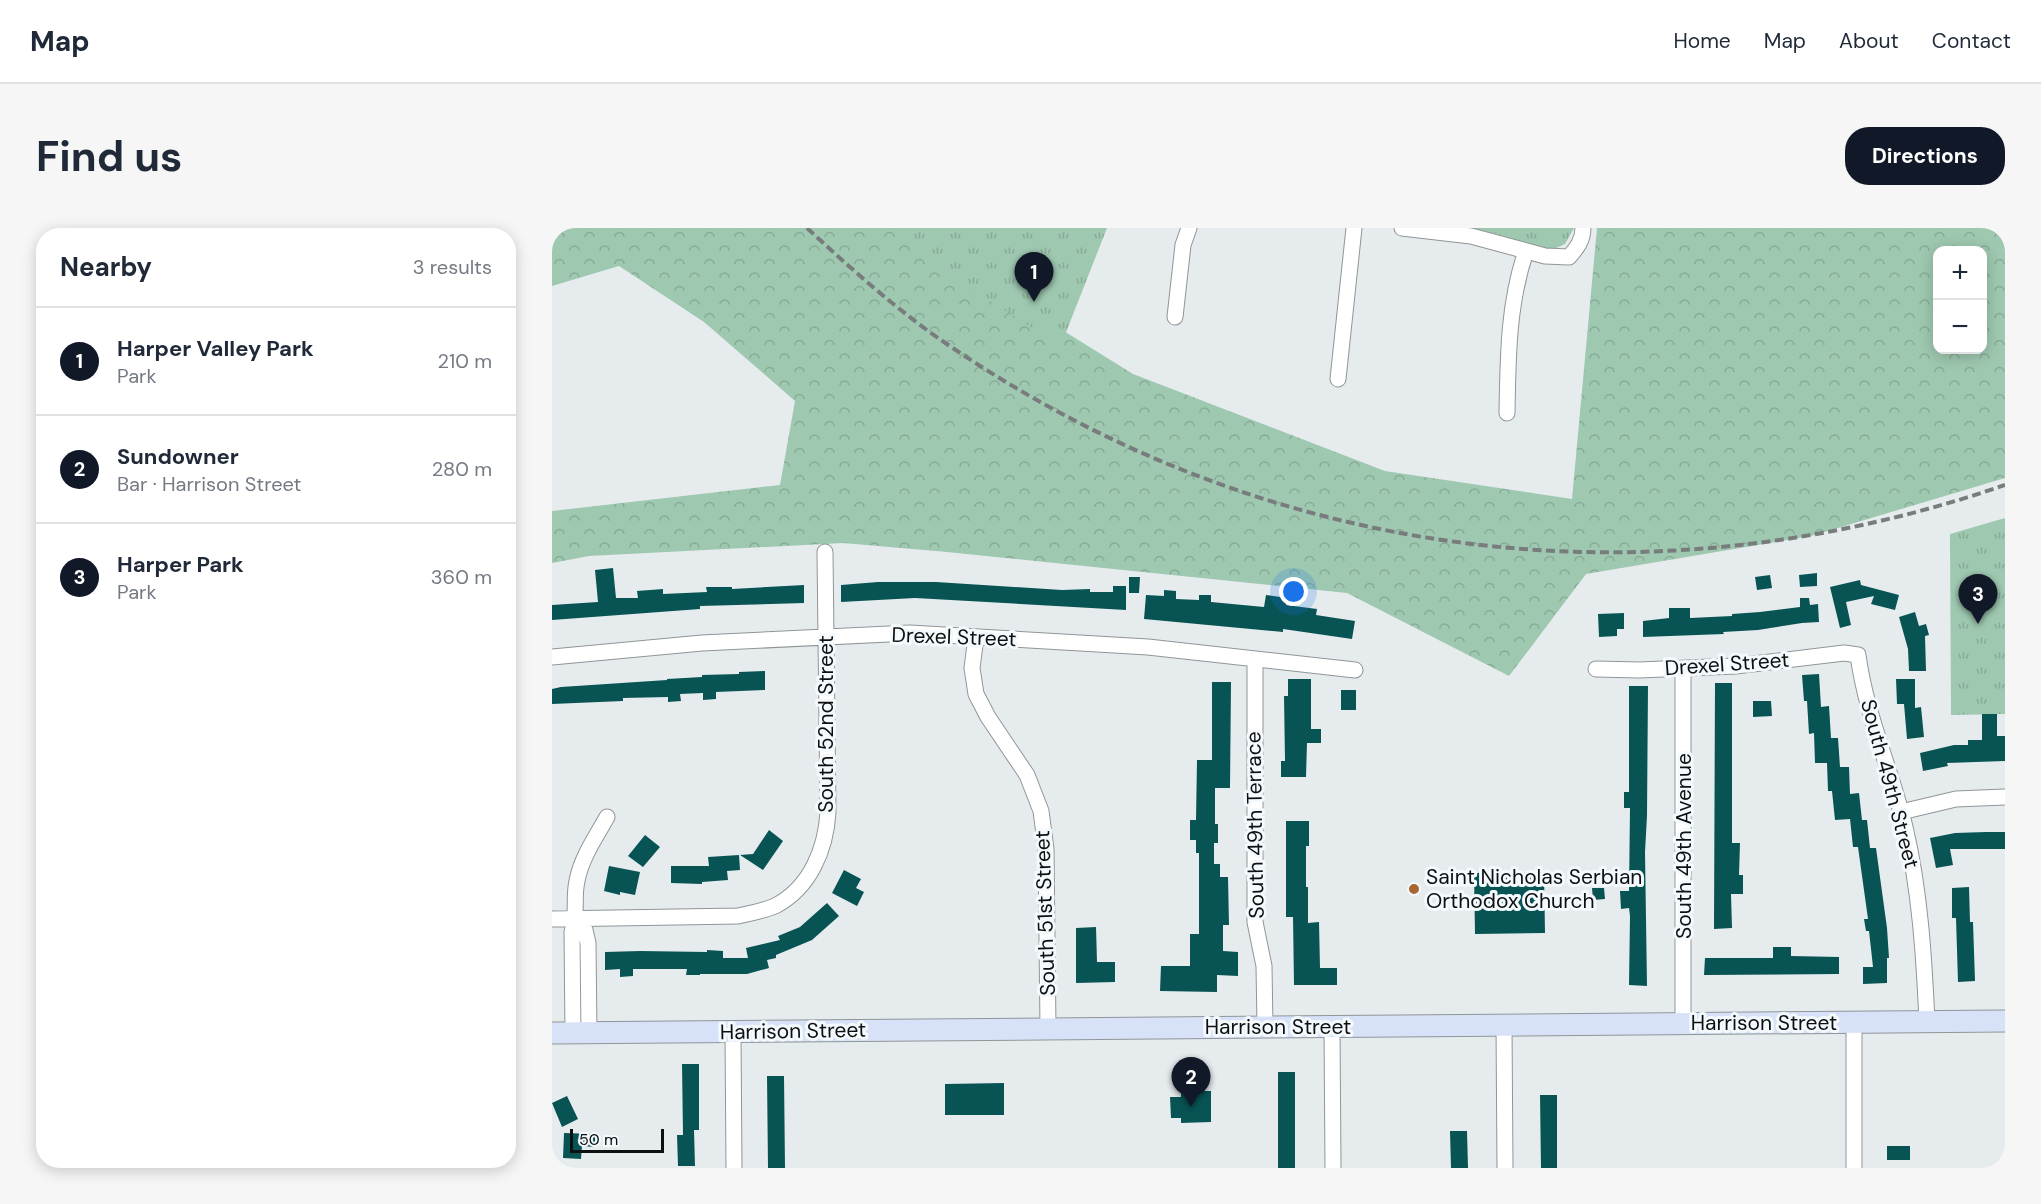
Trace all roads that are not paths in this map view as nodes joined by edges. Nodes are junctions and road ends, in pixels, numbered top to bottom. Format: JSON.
{"nodes":[{"id":1,"x":1190,"y":228,"type":"edge"},
{"id":2,"x":1354,"y":228,"type":"edge"},
{"id":3,"x":1402,"y":228,"type":"edge"},
{"id":4,"x":1583,"y":228,"type":"edge"},
{"id":5,"x":1526,"y":251,"type":"junction"},
{"id":6,"x":1174,"y":317,"type":"dead end"},
{"id":7,"x":1338,"y":379,"type":"dead end"},
{"id":8,"x":1507,"y":413,"type":"dead end"},
{"id":9,"x":825,"y":552,"type":"dead end"},
{"id":10,"x":826,"y":637,"type":"junction"},
{"id":11,"x":976,"y":637,"type":"junction"},
{"id":12,"x":1858,"y":655,"type":"joint"},
{"id":13,"x":552,"y":657,"type":"edge"},
{"id":14,"x":1255,"y":659,"type":"junction"},
{"id":15,"x":1355,"y":669,"type":"dead end"},
{"id":16,"x":1596,"y":669,"type":"dead end"},
{"id":17,"x":1683,"y":669,"type":"junction"},
{"id":18,"x":2005,"y":797,"type":"edge"},
{"id":19,"x":1901,"y":812,"type":"junction"},
{"id":20,"x":607,"y":817,"type":"dead end"},
{"id":21,"x":552,"y":919,"type":"edge"},
{"id":22,"x":576,"y":919,"type":"junction"},
{"id":23,"x":2005,"y":1021,"type":"edge"},
{"id":24,"x":1927,"y":1022,"type":"junction"},
{"id":25,"x":1854,"y":1023,"type":"junction"},
{"id":26,"x":1683,"y":1024,"type":"junction"},
{"id":27,"x":1504,"y":1025,"type":"junction"},
{"id":28,"x":1332,"y":1026,"type":"junction"},
{"id":29,"x":1265,"y":1027,"type":"junction"},
{"id":30,"x":1048,"y":1029,"type":"junction"},
{"id":31,"x":733,"y":1032,"type":"junction"},
{"id":32,"x":572,"y":1033,"type":"edge"},
{"id":33,"x":734,"y":1168,"type":"edge"},
{"id":34,"x":1333,"y":1168,"type":"edge"},
{"id":35,"x":1505,"y":1168,"type":"edge"},
{"id":36,"x":1854,"y":1168,"type":"edge"}],
"edges":[{"from":1,"to":6,"type":"street"},
{"from":2,"to":7,"type":"street"},
{"from":3,"to":5,"type":"street"},
{"from":4,"to":5,"type":"street"},
{"from":5,"to":8,"type":"street"},
{"from":9,"to":10,"type":"street","name":"South 52nd Street"},
{"from":10,"to":11,"type":"street","name":"Drexel Street"},
{"from":10,"to":13,"type":"street","name":"Drexel Street"},
{"from":10,"to":22,"type":"street","name":"South 52nd Street"},
{"from":11,"to":14,"type":"street","name":"Drexel Street"},
{"from":11,"to":30,"type":"street","name":"South 51st Street"},
{"from":12,"to":17,"type":"street","name":"Drexel Street"},
{"from":12,"to":19,"type":"street","name":"South 49th Street"},
{"from":14,"to":15,"type":"street","name":"Drexel Street"},
{"from":14,"to":29,"type":"street","name":"South 49th Terrace"},
{"from":16,"to":17,"type":"street","name":"Drexel Street"},
{"from":17,"to":26,"type":"street","name":"South 49th Avenue"},
{"from":18,"to":19,"type":"street"},
{"from":19,"to":24,"type":"street","name":"South 49th Street"},
{"from":20,"to":22,"type":"street"},
{"from":21,"to":22,"type":"street","name":"South 52nd Street"},
{"from":22,"to":32,"type":"street"},
{"from":23,"to":24,"type":"main road","name":"Harrison Street"},
{"from":24,"to":25,"type":"main road","name":"Harrison Street"},
{"from":25,"to":26,"type":"main road","name":"Harrison Street"},
{"from":25,"to":36,"type":"street"},
{"from":26,"to":27,"type":"main road","name":"Harrison Street"},
{"from":27,"to":28,"type":"main road","name":"Harrison Street"},
{"from":27,"to":35,"type":"street"},
{"from":28,"to":29,"type":"main road","name":"Harrison Street"},
{"from":28,"to":34,"type":"street"},
{"from":29,"to":30,"type":"main road","name":"Harrison Street"},
{"from":30,"to":31,"type":"main road","name":"Harrison Street"},
{"from":31,"to":32,"type":"main road","name":"Harrison Street"},
{"from":31,"to":33,"type":"street"}]}
